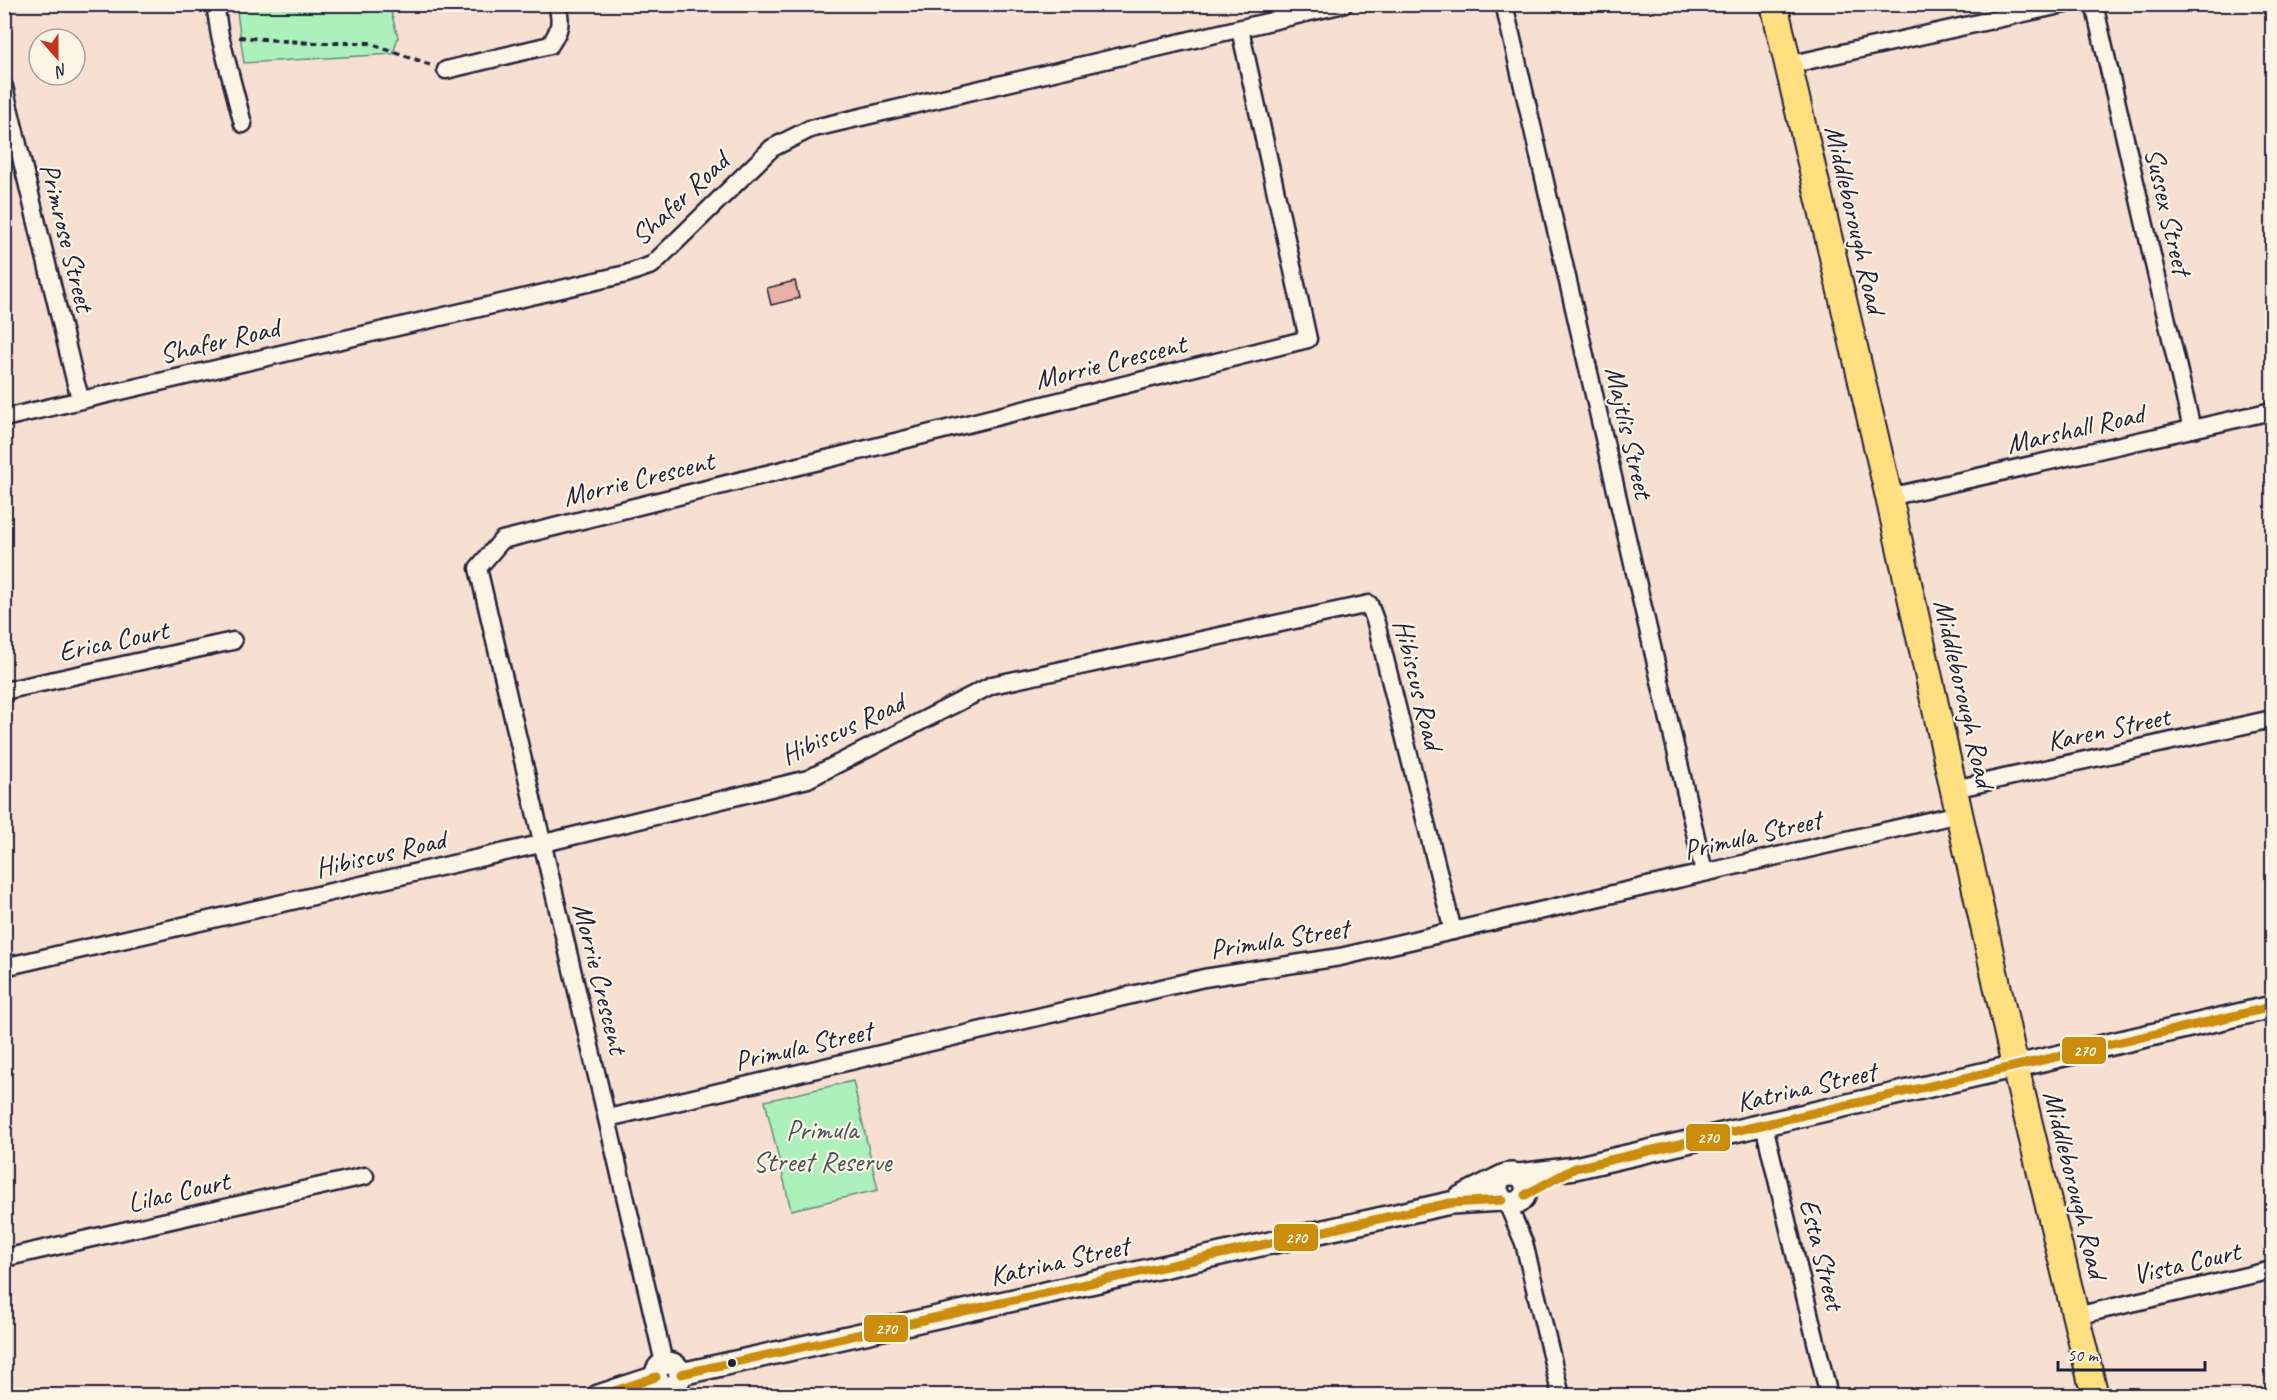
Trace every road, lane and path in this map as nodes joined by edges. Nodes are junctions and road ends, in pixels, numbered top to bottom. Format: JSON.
{"nodes":[{"id":1,"x":215,"y":4,"type":"edge"},
{"id":2,"x":557,"y":4,"type":"edge"},
{"id":3,"x":1344,"y":4,"type":"edge"},
{"id":4,"x":1504,"y":4,"type":"edge"},
{"id":5,"x":1774,"y":4,"type":"edge"},
{"id":6,"x":2065,"y":4,"type":"edge"},
{"id":7,"x":2094,"y":4,"type":"edge"},
{"id":8,"x":1240,"y":29,"type":"junction"},
{"id":9,"x":220,"y":36,"type":"junction"},
{"id":10,"x":1788,"y":65,"type":"junction"},
{"id":11,"x":446,"y":70,"type":"joint"},
{"id":12,"x":4,"y":87,"type":"edge"},
{"id":13,"x":7,"y":113,"type":"edge"},
{"id":14,"x":243,"y":124,"type":"dead end"},
{"id":15,"x":81,"y":400,"type":"junction"},
{"id":16,"x":2272,"y":411,"type":"edge"},
{"id":17,"x":4,"y":418,"type":"edge"},
{"id":18,"x":2192,"y":429,"type":"junction"},
{"id":19,"x":1889,"y":497,"type":"junction"},
{"id":20,"x":233,"y":641,"type":"dead end"},
{"id":21,"x":4,"y":691,"type":"edge"},
{"id":22,"x":2272,"y":719,"type":"edge"},
{"id":23,"x":1957,"y":801,"type":"junction"},
{"id":24,"x":540,"y":844,"type":"junction"},
{"id":25,"x":1704,"y":872,"type":"junction"},
{"id":26,"x":1454,"y":931,"type":"junction"},
{"id":27,"x":4,"y":967,"type":"edge"},
{"id":28,"x":2272,"y":1007,"type":"edge"},
{"id":29,"x":2015,"y":1066,"type":"junction"},
{"id":30,"x":608,"y":1118,"type":"junction"},
{"id":31,"x":1764,"y":1125,"type":"junction"},
{"id":32,"x":364,"y":1176,"type":"dead end"},
{"id":33,"x":1512,"y":1192,"type":"junction"},
{"id":34,"x":4,"y":1258,"type":"edge"},
{"id":35,"x":2272,"y":1270,"type":"edge"},
{"id":36,"x":2076,"y":1316,"type":"junction"},
{"id":37,"x":667,"y":1371,"type":"junction"},
{"id":38,"x":598,"y":1395,"type":"edge"},
{"id":39,"x":1561,"y":1395,"type":"edge"},
{"id":40,"x":1829,"y":1395,"type":"edge"},
{"id":41,"x":2095,"y":1395,"type":"edge"}],
"edges":[{"from":1,"to":9,"type":"street"},
{"from":2,"to":11,"type":"street"},
{"from":3,"to":8,"type":"street","name":"Shafer Road"},
{"from":4,"to":25,"type":"street","name":"Majtlis Street"},
{"from":5,"to":10,"type":"main road","name":"Middleborough Road"},
{"from":6,"to":10,"type":"street"},
{"from":7,"to":18,"type":"street","name":"Sussex Street"},
{"from":8,"to":15,"type":"street","name":"Shafer Road"},
{"from":8,"to":24,"type":"street","name":"Morrie Crescent"},
{"from":9,"to":11,"type":"path"},
{"from":9,"to":14,"type":"street"},
{"from":10,"to":19,"type":"main road","name":"Middleborough Road"},
{"from":12,"to":13,"type":"street","name":"Primrose Street"},
{"from":13,"to":15,"type":"street","name":"Primrose Street"},
{"from":15,"to":17,"type":"street","name":"Shafer Road"},
{"from":16,"to":18,"type":"street","name":"Marshall Road"},
{"from":18,"to":19,"type":"street","name":"Marshall Road"},
{"from":19,"to":23,"type":"main road","name":"Middleborough Road"},
{"from":20,"to":21,"type":"street","name":"Erica Court"},
{"from":22,"to":23,"type":"street","name":"Karen Street"},
{"from":23,"to":25,"type":"street","name":"Primula Street"},
{"from":23,"to":29,"type":"main road","name":"Middleborough Road"},
{"from":24,"to":26,"type":"street","name":"Hibiscus Road"},
{"from":24,"to":27,"type":"street","name":"Hibiscus Road"},
{"from":24,"to":30,"type":"street","name":"Morrie Crescent"},
{"from":25,"to":26,"type":"street","name":"Primula Street"},
{"from":26,"to":30,"type":"street","name":"Primula Street"},
{"from":28,"to":29,"type":"street","name":"Katrina Street"},
{"from":29,"to":31,"type":"street","name":"Katrina Street"},
{"from":29,"to":36,"type":"main road","name":"Middleborough Road"},
{"from":30,"to":37,"type":"street","name":"Morrie Crescent"},
{"from":31,"to":33,"type":"street","name":"Katrina Street"},
{"from":31,"to":40,"type":"street","name":"Esta Street"},
{"from":32,"to":34,"type":"street","name":"Lilac Court"},
{"from":33,"to":37,"type":"street","name":"Katrina Street"},
{"from":33,"to":39,"type":"street"},
{"from":35,"to":36,"type":"street","name":"Vista Court"},
{"from":36,"to":41,"type":"main road","name":"Middleborough Road"},
{"from":37,"to":38,"type":"street","name":"Katrina Street"}]}
